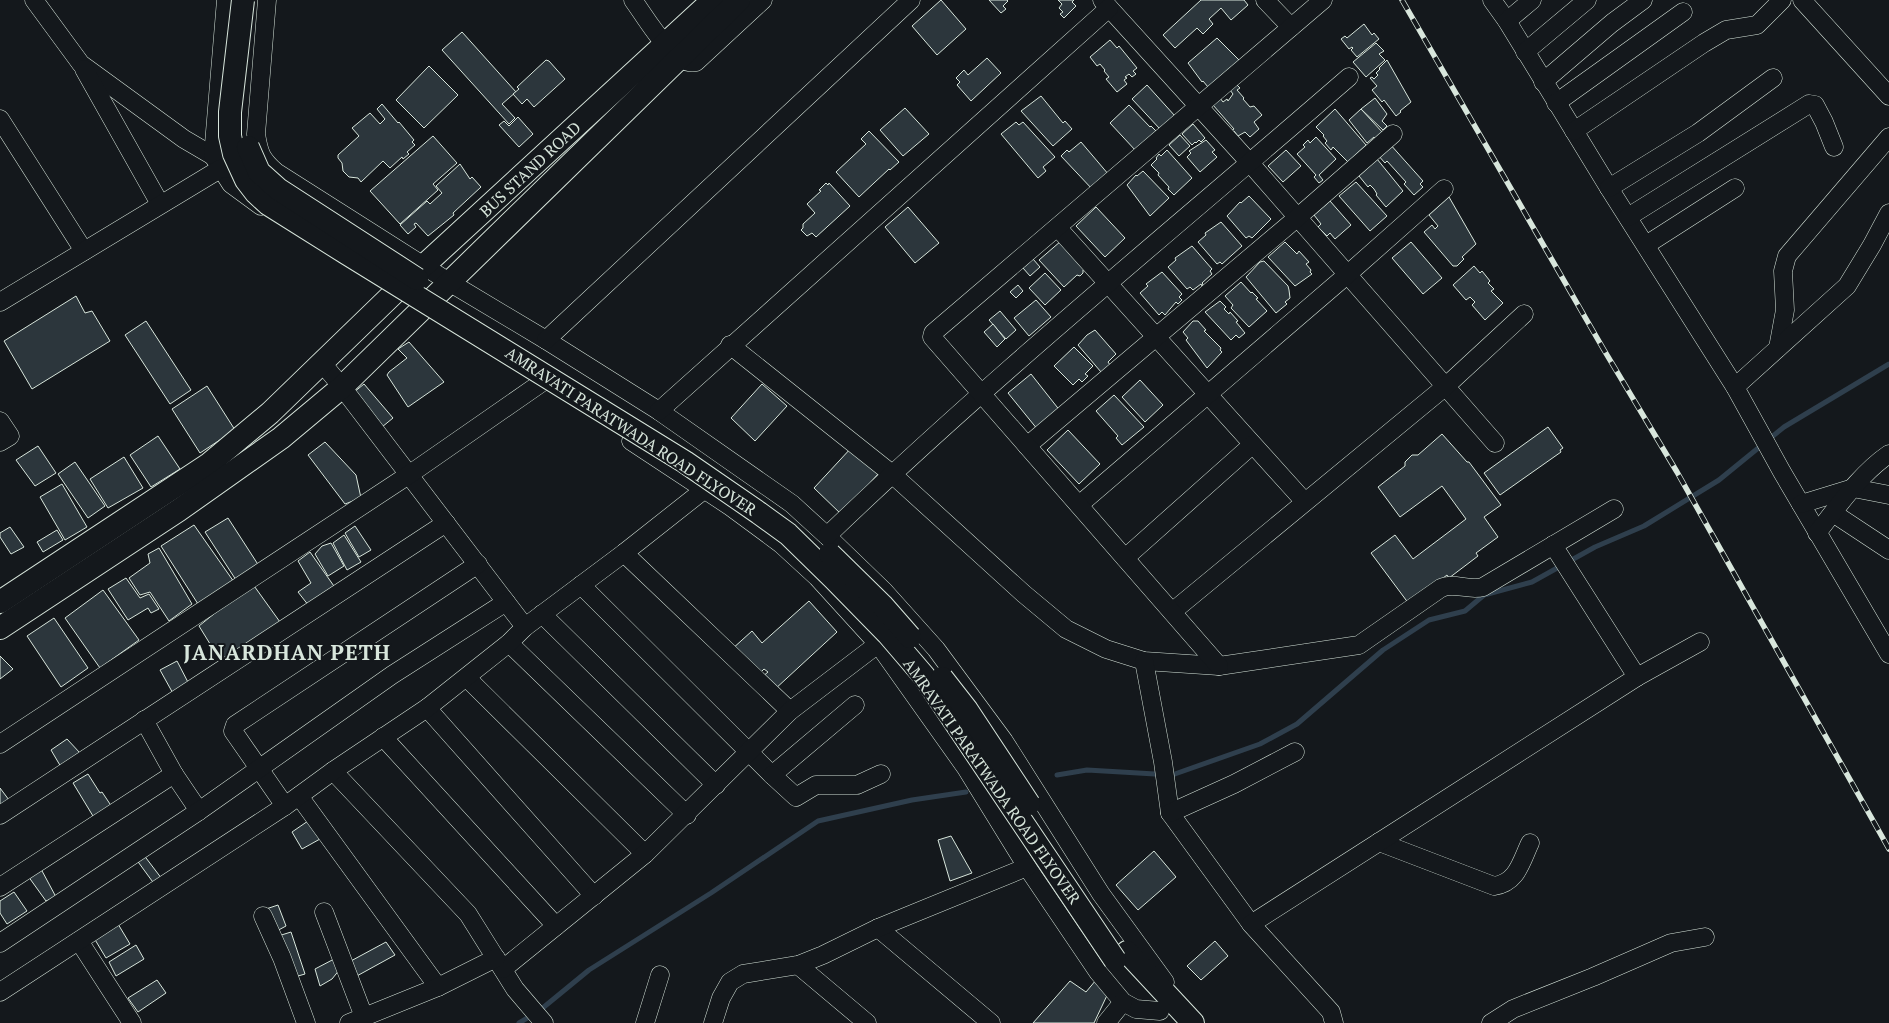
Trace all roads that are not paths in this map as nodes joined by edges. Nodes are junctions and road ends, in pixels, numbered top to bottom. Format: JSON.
{"nodes":[{"id":1,"x":34,"y":0,"type":"edge"},
{"id":2,"x":226,"y":0,"type":"edge"},
{"id":3,"x":243,"y":0,"type":"edge"},
{"id":4,"x":256,"y":0,"type":"edge"},
{"id":5,"x":267,"y":0,"type":"edge"},
{"id":6,"x":633,"y":0,"type":"edge"},
{"id":7,"x":712,"y":0,"type":"edge"},
{"id":8,"x":739,"y":0,"type":"edge"},
{"id":9,"x":763,"y":0,"type":"edge"},
{"id":10,"x":911,"y":0,"type":"edge"},
{"id":11,"x":1265,"y":0,"type":"edge"},
{"id":12,"x":1323,"y":0,"type":"edge"},
{"id":13,"x":1492,"y":0,"type":"edge"},
{"id":14,"x":1532,"y":0,"type":"edge"},
{"id":15,"x":1587,"y":0,"type":"edge"},
{"id":16,"x":1643,"y":0,"type":"edge"},
{"id":17,"x":1782,"y":0,"type":"edge"},
{"id":18,"x":1802,"y":0,"type":"edge"},
{"id":19,"x":1106,"y":4,"type":"edge"},
{"id":20,"x":1683,"y":12,"type":"dead end"},
{"id":21,"x":1507,"y":21,"type":"junction"},
{"id":22,"x":1291,"y":27,"type":"junction"},
{"id":23,"x":676,"y":48,"type":"junction"},
{"id":24,"x":1525,"y":52,"type":"junction"},
{"id":25,"x":81,"y":64,"type":"junction"},
{"id":26,"x":1349,"y":77,"type":"dead end"},
{"id":27,"x":1773,"y":78,"type":"dead end"},
{"id":28,"x":1543,"y":82,"type":"junction"},
{"id":29,"x":1889,"y":96,"type":"edge"},
{"id":30,"x":1556,"y":103,"type":"junction"},
{"id":31,"x":1198,"y":106,"type":"junction"},
{"id":32,"x":0,"y":119,"type":"edge"},
{"id":33,"x":1574,"y":131,"type":"junction"},
{"id":34,"x":1393,"y":134,"type":"dead end"},
{"id":35,"x":1889,"y":137,"type":"edge"},
{"id":36,"x":1834,"y":147,"type":"dead end"},
{"id":37,"x":265,"y":162,"type":"junction"},
{"id":38,"x":217,"y":163,"type":"junction"},
{"id":39,"x":1250,"y":163,"type":"junction"},
{"id":40,"x":527,"y":172,"type":"junction"},
{"id":41,"x":1609,"y":188,"type":"junction"},
{"id":42,"x":1735,"y":188,"type":"dead end"},
{"id":43,"x":1444,"y":189,"type":"dead end"},
{"id":44,"x":543,"y":190,"type":"junction"},
{"id":45,"x":160,"y":204,"type":"junction"},
{"id":46,"x":1889,"y":213,"type":"edge"},
{"id":47,"x":1298,"y":217,"type":"junction"},
{"id":48,"x":1628,"y":217,"type":"junction"},
{"id":49,"x":1058,"y":228,"type":"junction"},
{"id":50,"x":1646,"y":246,"type":"junction"},
{"id":51,"x":84,"y":251,"type":"junction"},
{"id":52,"x":425,"y":266,"type":"junction"},
{"id":53,"x":1348,"y":274,"type":"junction"},
{"id":54,"x":448,"y":282,"type":"junction"},
{"id":55,"x":1109,"y":283,"type":"junction"},
{"id":56,"x":394,"y":293,"type":"junction"},
{"id":57,"x":0,"y":302,"type":"edge"},
{"id":58,"x":422,"y":310,"type":"junction"},
{"id":59,"x":1524,"y":314,"type":"dead end"},
{"id":60,"x":1156,"y":337,"type":"junction"},
{"id":61,"x":546,"y":340,"type":"junction"},
{"id":62,"x":730,"y":345,"type":"junction"},
{"id":63,"x":1778,"y":348,"type":"junction"},
{"id":64,"x":322,"y":363,"type":"junction"},
{"id":65,"x":541,"y":383,"type":"junction"},
{"id":66,"x":1446,"y":386,"type":"junction"},
{"id":67,"x":342,"y":387,"type":"junction"},
{"id":68,"x":1735,"y":387,"type":"junction"},
{"id":69,"x":1207,"y":393,"type":"junction"},
{"id":70,"x":980,"y":394,"type":"junction"},
{"id":71,"x":659,"y":411,"type":"junction"},
{"id":72,"x":0,"y":421,"type":"edge"},
{"id":73,"x":0,"y":442,"type":"edge"},
{"id":74,"x":1495,"y":443,"type":"dead end"},
{"id":75,"x":1252,"y":445,"type":"junction"},
{"id":76,"x":1027,"y":446,"type":"junction"},
{"id":77,"x":1889,"y":454,"type":"edge"},
{"id":78,"x":410,"y":474,"type":"junction"},
{"id":79,"x":892,"y":474,"type":"junction"},
{"id":80,"x":1853,"y":488,"type":"junction"},
{"id":81,"x":705,"y":489,"type":"junction"},
{"id":82,"x":1889,"y":495,"type":"edge"},
{"id":83,"x":1304,"y":501,"type":"junction"},
{"id":84,"x":1801,"y":504,"type":"junction"},
{"id":85,"x":1079,"y":505,"type":"junction"},
{"id":86,"x":1614,"y":509,"type":"dead end"},
{"id":87,"x":1833,"y":513,"type":"junction"},
{"id":88,"x":446,"y":523,"type":"junction"},
{"id":89,"x":1817,"y":532,"type":"junction"},
{"id":90,"x":827,"y":536,"type":"junction"},
{"id":91,"x":1555,"y":547,"type":"junction"},
{"id":92,"x":1889,"y":550,"type":"edge"},
{"id":93,"x":624,"y":553,"type":"junction"},
{"id":94,"x":1125,"y":558,"type":"junction"},
{"id":95,"x":478,"y":564,"type":"junction"},
{"id":96,"x":61,"y":575,"type":"junction"},
{"id":97,"x":581,"y":585,"type":"junction"},
{"id":98,"x":0,"y":602,"type":"edge"},
{"id":99,"x":506,"y":602,"type":"junction"},
{"id":100,"x":1172,"y":612,"type":"junction"},
{"id":101,"x":542,"y":614,"type":"junction"},
{"id":102,"x":524,"y":627,"type":"junction"},
{"id":103,"x":0,"y":628,"type":"edge"},
{"id":104,"x":1700,"y":642,"type":"dead end"},
{"id":105,"x":509,"y":643,"type":"junction"},
{"id":106,"x":878,"y":644,"type":"junction"},
{"id":107,"x":1889,"y":654,"type":"edge"},
{"id":108,"x":1144,"y":661,"type":"junction"},
{"id":109,"x":1219,"y":666,"type":"junction"},
{"id":110,"x":1637,"y":677,"type":"junction"},
{"id":111,"x":466,"y":678,"type":"junction"},
{"id":112,"x":855,"y":705,"type":"dead end"},
{"id":113,"x":427,"y":708,"type":"junction"},
{"id":114,"x":790,"y":711,"type":"junction"},
{"id":115,"x":144,"y":720,"type":"junction"},
{"id":116,"x":383,"y":738,"type":"junction"},
{"id":117,"x":0,"y":744,"type":"edge"},
{"id":118,"x":748,"y":752,"type":"junction"},
{"id":119,"x":1295,"y":752,"type":"dead end"},
{"id":120,"x":259,"y":768,"type":"junction"},
{"id":121,"x":333,"y":771,"type":"junction"},
{"id":122,"x":174,"y":774,"type":"junction"},
{"id":123,"x":881,"y":774,"type":"dead end"},
{"id":124,"x":772,"y":775,"type":"junction"},
{"id":125,"x":716,"y":785,"type":"junction"},
{"id":126,"x":292,"y":801,"type":"junction"},
{"id":127,"x":1169,"y":810,"type":"junction"},
{"id":128,"x":199,"y":811,"type":"junction"},
{"id":129,"x":0,"y":815,"type":"edge"},
{"id":130,"x":687,"y":815,"type":"junction"},
{"id":131,"x":1379,"y":842,"type":"junction"},
{"id":132,"x":1530,"y":843,"type":"dead end"},
{"id":133,"x":645,"y":854,"type":"junction"},
{"id":134,"x":1027,"y":867,"type":"junction"},
{"id":135,"x":0,"y":887,"type":"edge"},
{"id":136,"x":594,"y":896,"type":"junction"},
{"id":137,"x":324,"y":912,"type":"dead end"},
{"id":138,"x":264,"y":916,"type":"dead end"},
{"id":139,"x":1251,"y":924,"type":"junction"},
{"id":140,"x":556,"y":926,"type":"junction"},
{"id":141,"x":878,"y":928,"type":"junction"},
{"id":142,"x":1705,"y":937,"type":"dead end"},
{"id":143,"x":78,"y":941,"type":"junction"},
{"id":144,"x":0,"y":943,"type":"edge"},
{"id":145,"x":1121,"y":956,"type":"junction"},
{"id":146,"x":500,"y":963,"type":"junction"},
{"id":147,"x":798,"y":965,"type":"junction"},
{"id":148,"x":660,"y":975,"type":"dead end"},
{"id":149,"x":438,"y":987,"type":"junction"},
{"id":150,"x":0,"y":992,"type":"edge"},
{"id":151,"x":1123,"y":1002,"type":"junction"},
{"id":152,"x":1168,"y":1012,"type":"edge"},
{"id":153,"x":357,"y":1020,"type":"edge"},
{"id":154,"x":132,"y":1023,"type":"edge"},
{"id":155,"x":306,"y":1023,"type":"edge"},
{"id":156,"x":544,"y":1023,"type":"edge"},
{"id":157,"x":645,"y":1023,"type":"edge"},
{"id":158,"x":713,"y":1023,"type":"edge"},
{"id":159,"x":867,"y":1023,"type":"edge"},
{"id":160,"x":992,"y":1023,"type":"edge"},
{"id":161,"x":1106,"y":1023,"type":"edge"},
{"id":162,"x":1192,"y":1023,"type":"edge"},
{"id":163,"x":1334,"y":1023,"type":"edge"},
{"id":164,"x":1491,"y":1023,"type":"edge"}],
"edges":[{"from":1,"to":25,"type":"street"},
{"from":2,"to":38,"type":"street"},
{"from":3,"to":145,"type":"main road","name":"AMRAVATI PARATWADA ROAD FLYOVER","bridge":true},
{"from":4,"to":145,"type":"main road","name":"AMRAVATI PARATWADA ROAD FLYOVER","bridge":true},
{"from":5,"to":37,"type":"street"},
{"from":6,"to":23,"type":"street"},
{"from":7,"to":23,"type":"main road"},
{"from":8,"to":23,"type":"main road"},
{"from":9,"to":23,"type":"street"},
{"from":10,"to":61,"type":"street"},
{"from":11,"to":22,"type":"street"},
{"from":12,"to":22,"type":"street"},
{"from":13,"to":21,"type":"street"},
{"from":14,"to":21,"type":"street"},
{"from":15,"to":24,"type":"street"},
{"from":16,"to":28,"type":"street"},
{"from":17,"to":33,"type":"street"},
{"from":18,"to":29,"type":"street"},
{"from":19,"to":31,"type":"street"},
{"from":19,"to":62,"type":"street"},
{"from":20,"to":30,"type":"street"},
{"from":21,"to":24,"type":"street"},
{"from":22,"to":31,"type":"street"},
{"from":23,"to":40,"type":"main road","name":"BUS STAND ROAD"},
{"from":23,"to":44,"type":"main road","name":"BUS STAND ROAD"},
{"from":24,"to":28,"type":"street"},
{"from":25,"to":38,"type":"street"},
{"from":25,"to":45,"type":"street"},
{"from":26,"to":39,"type":"street"},
{"from":27,"to":41,"type":"street"},
{"from":28,"to":30,"type":"street"},
{"from":30,"to":33,"type":"street"},
{"from":31,"to":39,"type":"street"},
{"from":31,"to":49,"type":"street"},
{"from":32,"to":51,"type":"street"},
{"from":33,"to":41,"type":"street"},
{"from":34,"to":47,"type":"street"},
{"from":35,"to":63,"type":"street"},
{"from":36,"to":48,"type":"street"},
{"from":37,"to":38,"type":"street"},
{"from":37,"to":52,"type":"street"},
{"from":38,"to":45,"type":"street"},
{"from":38,"to":56,"type":"street"},
{"from":39,"to":47,"type":"street"},
{"from":39,"to":55,"type":"street"},
{"from":40,"to":44,"type":"street"},
{"from":40,"to":52,"type":"main road","name":"BUS STAND ROAD"},
{"from":41,"to":48,"type":"street"},
{"from":42,"to":50,"type":"street"},
{"from":43,"to":53,"type":"street"},
{"from":44,"to":54,"type":"main road","name":"BUS STAND ROAD"},
{"from":45,"to":51,"type":"street"},
{"from":46,"to":63,"type":"street"},
{"from":47,"to":53,"type":"street"},
{"from":47,"to":60,"type":"street"},
{"from":48,"to":50,"type":"street"},
{"from":49,"to":55,"type":"street"},
{"from":49,"to":70,"type":"street"},
{"from":50,"to":68,"type":"street"},
{"from":51,"to":57,"type":"street"},
{"from":52,"to":54,"type":"street"},
{"from":52,"to":56,"type":"main road","name":"BUS STAND ROAD"},
{"from":53,"to":66,"type":"street"},
{"from":53,"to":69,"type":"street"},
{"from":54,"to":58,"type":"main road","name":"BUS STAND ROAD"},
{"from":54,"to":61,"type":"street"},
{"from":55,"to":60,"type":"street"},
{"from":55,"to":70,"type":"street"},
{"from":56,"to":58,"type":"street"},
{"from":56,"to":64,"type":"main road","name":"BUS STAND ROAD"},
{"from":58,"to":65,"type":"street"},
{"from":58,"to":67,"type":"main road","name":"BUS STAND ROAD"},
{"from":59,"to":66,"type":"street"},
{"from":60,"to":69,"type":"street"},
{"from":60,"to":76,"type":"street"},
{"from":61,"to":71,"type":"street"},
{"from":62,"to":71,"type":"street"},
{"from":62,"to":79,"type":"street"},
{"from":63,"to":68,"type":"street"},
{"from":64,"to":67,"type":"street"},
{"from":64,"to":96,"type":"main road","name":"BUS STAND ROAD"},
{"from":65,"to":78,"type":"street"},
{"from":65,"to":81,"type":"street"},
{"from":66,"to":74,"type":"street"},
{"from":66,"to":83,"type":"street"},
{"from":67,"to":78,"type":"street"},
{"from":67,"to":96,"type":"main road","name":"BUS STAND ROAD"},
{"from":68,"to":84,"type":"street"},
{"from":69,"to":75,"type":"street"},
{"from":69,"to":85,"type":"street"},
{"from":70,"to":76,"type":"street"},
{"from":70,"to":79,"type":"street"},
{"from":71,"to":90,"type":"street"},
{"from":72,"to":73,"type":"street"},
{"from":75,"to":83,"type":"street"},
{"from":75,"to":94,"type":"street"},
{"from":76,"to":85,"type":"street"},
{"from":77,"to":80,"type":"street"},
{"from":78,"to":88,"type":"street"},
{"from":78,"to":117,"type":"street"},
{"from":79,"to":90,"type":"street"},
{"from":79,"to":108,"type":"street"},
{"from":80,"to":82,"type":"street"},
{"from":80,"to":84,"type":"street"},
{"from":80,"to":87,"type":"street"},
{"from":81,"to":93,"type":"street"},
{"from":81,"to":106,"type":"street"},
{"from":83,"to":100,"type":"street"},
{"from":84,"to":89,"type":"street"},
{"from":85,"to":94,"type":"street"},
{"from":86,"to":91,"type":"street"},
{"from":87,"to":89,"type":"street"},
{"from":87,"to":92,"type":"street"},
{"from":88,"to":95,"type":"street"},
{"from":88,"to":115,"type":"street"},
{"from":89,"to":107,"type":"street"},
{"from":90,"to":152,"type":"street"},
{"from":91,"to":109,"type":"street"},
{"from":91,"to":110,"type":"street"},
{"from":93,"to":97,"type":"street"},
{"from":93,"to":114,"type":"street"},
{"from":94,"to":100,"type":"street"},
{"from":95,"to":99,"type":"street"},
{"from":95,"to":120,"type":"street"},
{"from":96,"to":98,"type":"main road"},
{"from":96,"to":103,"type":"main road"},
{"from":97,"to":101,"type":"street"},
{"from":97,"to":118,"type":"street"},
{"from":99,"to":102,"type":"street"},
{"from":99,"to":120,"type":"street"},
{"from":100,"to":109,"type":"street"},
{"from":101,"to":102,"type":"street"},
{"from":101,"to":125,"type":"street"},
{"from":102,"to":105,"type":"street"},
{"from":104,"to":110,"type":"street"},
{"from":105,"to":111,"type":"street"},
{"from":105,"to":130,"type":"street"},
{"from":106,"to":114,"type":"street"},
{"from":106,"to":134,"type":"street"},
{"from":108,"to":109,"type":"street"},
{"from":108,"to":127,"type":"street"},
{"from":110,"to":131,"type":"street"},
{"from":111,"to":113,"type":"street"},
{"from":111,"to":133,"type":"street"},
{"from":112,"to":124,"type":"street"},
{"from":113,"to":116,"type":"street"},
{"from":113,"to":136,"type":"street"},
{"from":114,"to":118,"type":"street"},
{"from":115,"to":122,"type":"street"},
{"from":115,"to":129,"type":"street"},
{"from":116,"to":121,"type":"street"},
{"from":116,"to":140,"type":"street"},
{"from":118,"to":124,"type":"street"},
{"from":118,"to":125,"type":"street"},
{"from":119,"to":127,"type":"street"},
{"from":120,"to":126,"type":"street"},
{"from":120,"to":128,"type":"street"},
{"from":121,"to":126,"type":"street"},
{"from":121,"to":146,"type":"street"},
{"from":122,"to":128,"type":"street"},
{"from":122,"to":135,"type":"street"},
{"from":123,"to":124,"type":"street"},
{"from":125,"to":130,"type":"street"},
{"from":126,"to":143,"type":"street"},
{"from":126,"to":149,"type":"street"},
{"from":127,"to":139,"type":"street"},
{"from":128,"to":144,"type":"street"},
{"from":130,"to":133,"type":"street"},
{"from":131,"to":132,"type":"street"},
{"from":131,"to":139,"type":"street"},
{"from":133,"to":136,"type":"street"},
{"from":134,"to":141,"type":"street"},
{"from":134,"to":151,"type":"street"},
{"from":136,"to":140,"type":"street"},
{"from":137,"to":153,"type":"street"},
{"from":138,"to":155,"type":"street"},
{"from":139,"to":163,"type":"street"},
{"from":140,"to":146,"type":"street"},
{"from":141,"to":147,"type":"street"},
{"from":141,"to":160,"type":"street"},
{"from":142,"to":164,"type":"street"},
{"from":143,"to":150,"type":"street"},
{"from":143,"to":154,"type":"street"},
{"from":145,"to":152,"type":"main road","name":"AMRAVATI PARATWADA ROAD FLYOVER"},
{"from":146,"to":149,"type":"street"},
{"from":146,"to":156,"type":"street"},
{"from":147,"to":158,"type":"street"},
{"from":147,"to":159,"type":"street"},
{"from":148,"to":157,"type":"street"},
{"from":149,"to":153,"type":"street"},
{"from":151,"to":152,"type":"street"},
{"from":151,"to":161,"type":"street"},
{"from":152,"to":162,"type":"main road","name":"AMRAVATI PARATWADA ROAD FLYOVER"}]}
